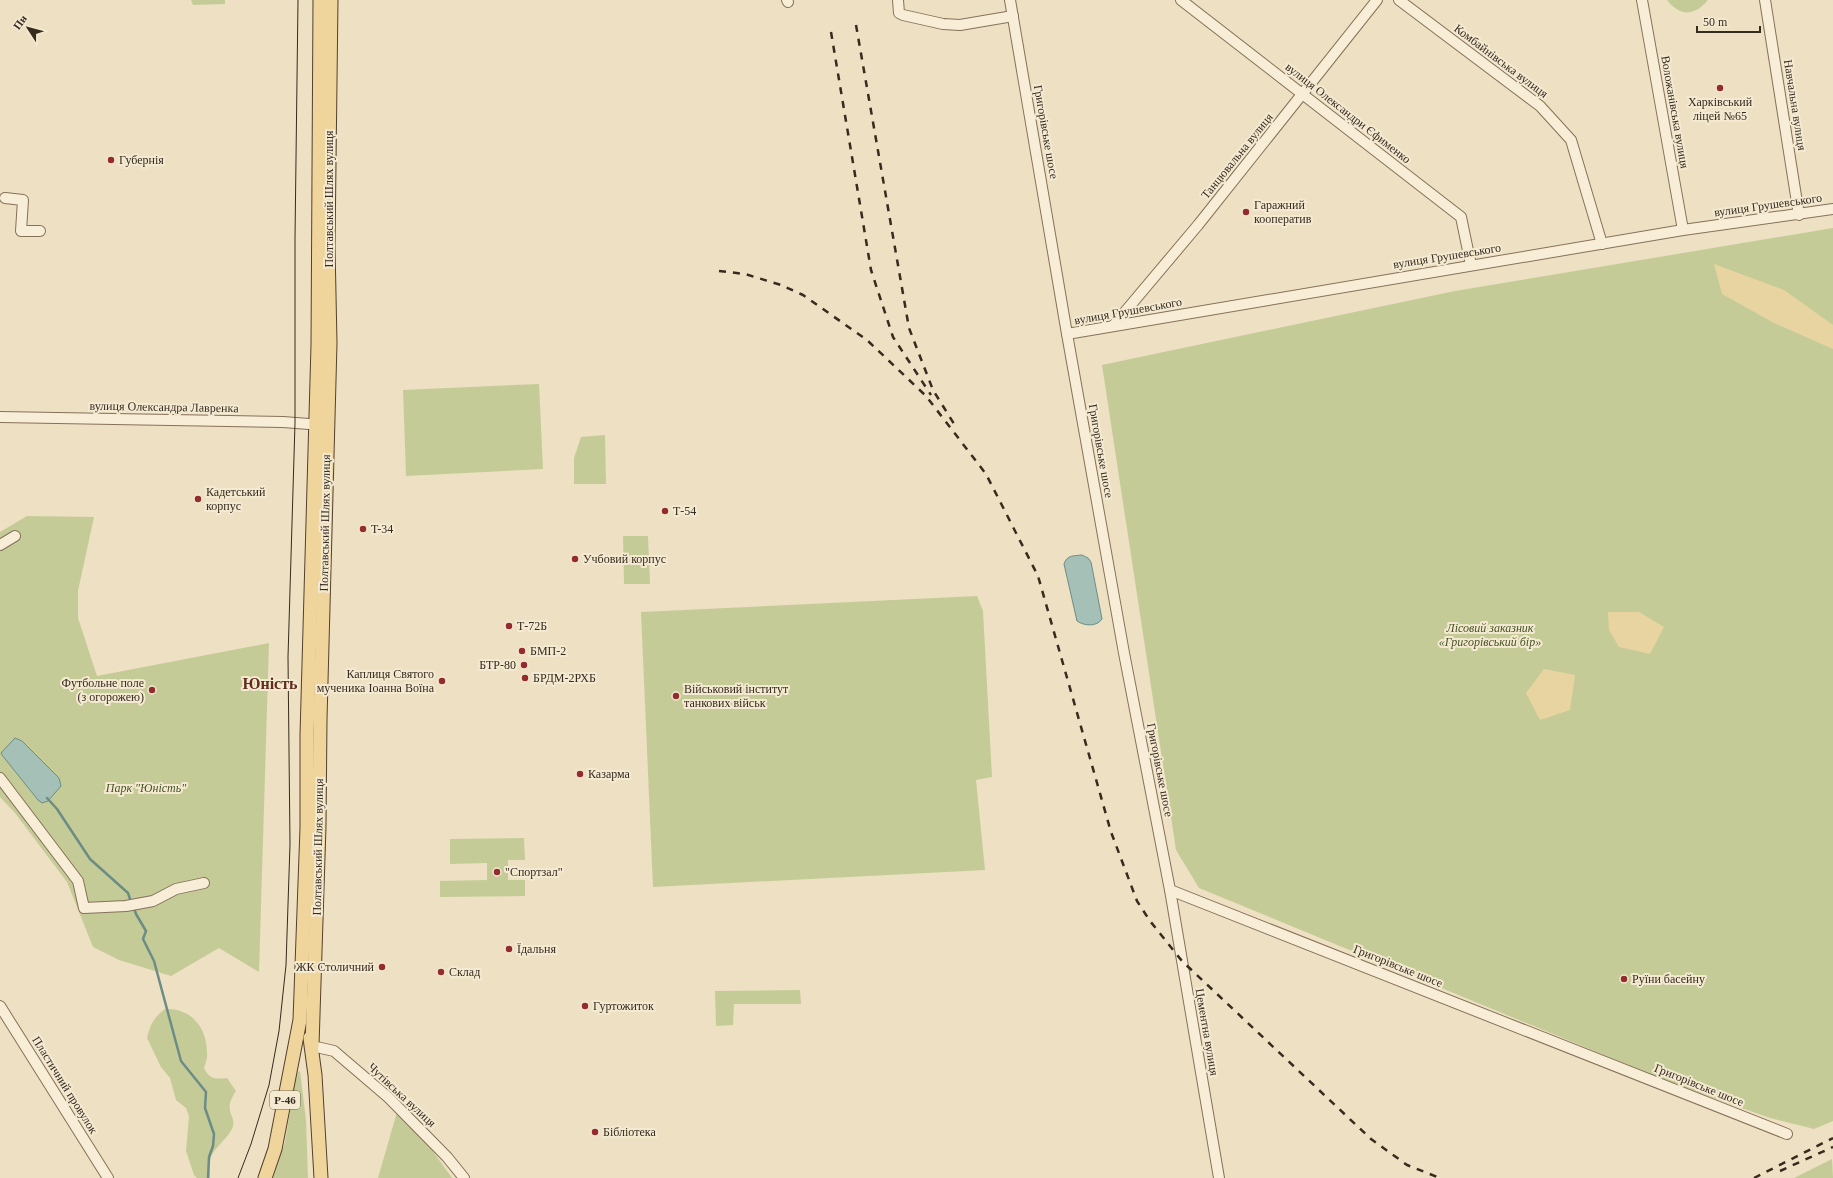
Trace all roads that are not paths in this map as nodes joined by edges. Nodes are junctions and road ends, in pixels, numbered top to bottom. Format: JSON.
{"nodes":[{"id":1,"x":320,"y":0,"type":"edge"},
{"id":2,"x":331,"y":0,"type":"edge"},
{"id":3,"x":898,"y":0,"type":"edge"},
{"id":4,"x":1010,"y":0,"type":"edge"},
{"id":5,"x":1181,"y":0,"type":"edge"},
{"id":6,"x":1377,"y":0,"type":"edge"},
{"id":7,"x":1399,"y":0,"type":"edge"},
{"id":8,"x":1642,"y":0,"type":"edge"},
{"id":9,"x":1765,"y":0,"type":"edge"},
{"id":10,"x":1012,"y":16,"type":"junction"},
{"id":11,"x":1303,"y":94,"type":"junction"},
{"id":12,"x":5,"y":198,"type":"dead end"},
{"id":13,"x":1833,"y":209,"type":"edge"},
{"id":14,"x":1799,"y":215,"type":"junction"},
{"id":15,"x":1683,"y":230,"type":"junction"},
{"id":16,"x":40,"y":231,"type":"dead end"},
{"id":17,"x":1602,"y":244,"type":"junction"},
{"id":18,"x":1471,"y":265,"type":"junction"},
{"id":19,"x":1113,"y":326,"type":"junction"},
{"id":20,"x":1067,"y":334,"type":"junction"},
{"id":21,"x":0,"y":417,"type":"edge"},
{"id":22,"x":321,"y":425,"type":"junction"},
{"id":23,"x":15,"y":536,"type":"dead end"},
{"id":24,"x":0,"y":545,"type":"edge"},
{"id":25,"x":0,"y":778,"type":"edge"},
{"id":26,"x":204,"y":883,"type":"dead end"},
{"id":27,"x":1170,"y":890,"type":"junction"},
{"id":28,"x":302,"y":983,"type":"junction"},
{"id":29,"x":0,"y":1006,"type":"edge"},
{"id":30,"x":312,"y":1046,"type":"junction"},
{"id":31,"x":1787,"y":1134,"type":"dead end"},
{"id":32,"x":108,"y":1178,"type":"edge"},
{"id":33,"x":265,"y":1178,"type":"edge"},
{"id":34,"x":321,"y":1178,"type":"edge"},
{"id":35,"x":464,"y":1178,"type":"edge"},
{"id":36,"x":1219,"y":1178,"type":"edge"}],
"edges":[{"from":1,"to":22,"type":"main road","name":"Полтавський Шлях вулиця"},
{"from":2,"to":22,"type":"main road","name":"Полтавський Шлях вулиця"},
{"from":3,"to":10,"type":"street"},
{"from":4,"to":10,"type":"street","name":"Григорівське шосе"},
{"from":5,"to":11,"type":"street","name":"вулиця Олександри Єфименко"},
{"from":6,"to":11,"type":"street","name":"Танцювальна вулиця"},
{"from":7,"to":17,"type":"street","name":"Комбайнівська вулиця"},
{"from":8,"to":15,"type":"street","name":"Воложанівська вулиця"},
{"from":9,"to":14,"type":"street","name":"Навчальна вулиця"},
{"from":10,"to":20,"type":"street","name":"Григорівське шосе"},
{"from":11,"to":18,"type":"street","name":"вулиця Олександри Єфименко"},
{"from":11,"to":19,"type":"street","name":"Танцювальна вулиця"},
{"from":12,"to":16,"type":"street"},
{"from":13,"to":14,"type":"street","name":"вулиця Грушевського"},
{"from":14,"to":15,"type":"street","name":"вулиця Грушевського"},
{"from":15,"to":17,"type":"street","name":"вулиця Грушевського"},
{"from":17,"to":18,"type":"street","name":"вулиця Грушевського"},
{"from":18,"to":19,"type":"street","name":"вулиця Грушевського"},
{"from":19,"to":20,"type":"street","name":"вулиця Грушевського"},
{"from":20,"to":27,"type":"street","name":"Григорівське шосе"},
{"from":21,"to":22,"type":"street","name":"вулиця Олександра Лавренка"},
{"from":22,"to":28,"type":"main road","name":"Полтавський Шлях вулиця","number":"Р-46"},
{"from":22,"to":30,"type":"main road","name":"Полтавський Шлях вулиця"},
{"from":23,"to":24,"type":"street"},
{"from":25,"to":26,"type":"street"},
{"from":27,"to":31,"type":"street","name":"Григорівське шосе"},
{"from":27,"to":36,"type":"street","name":"Цементна вулиця"},
{"from":28,"to":30,"type":"main road","name":"Полтавський Шлях вулиця"},
{"from":28,"to":33,"type":"main road","number":"Р-46"},
{"from":29,"to":32,"type":"street","name":"Пластичний провулок"},
{"from":30,"to":34,"type":"main road","name":"Полтавський Шлях вулиця"},
{"from":30,"to":35,"type":"street","name":"Чутівська вулиця"}]}
